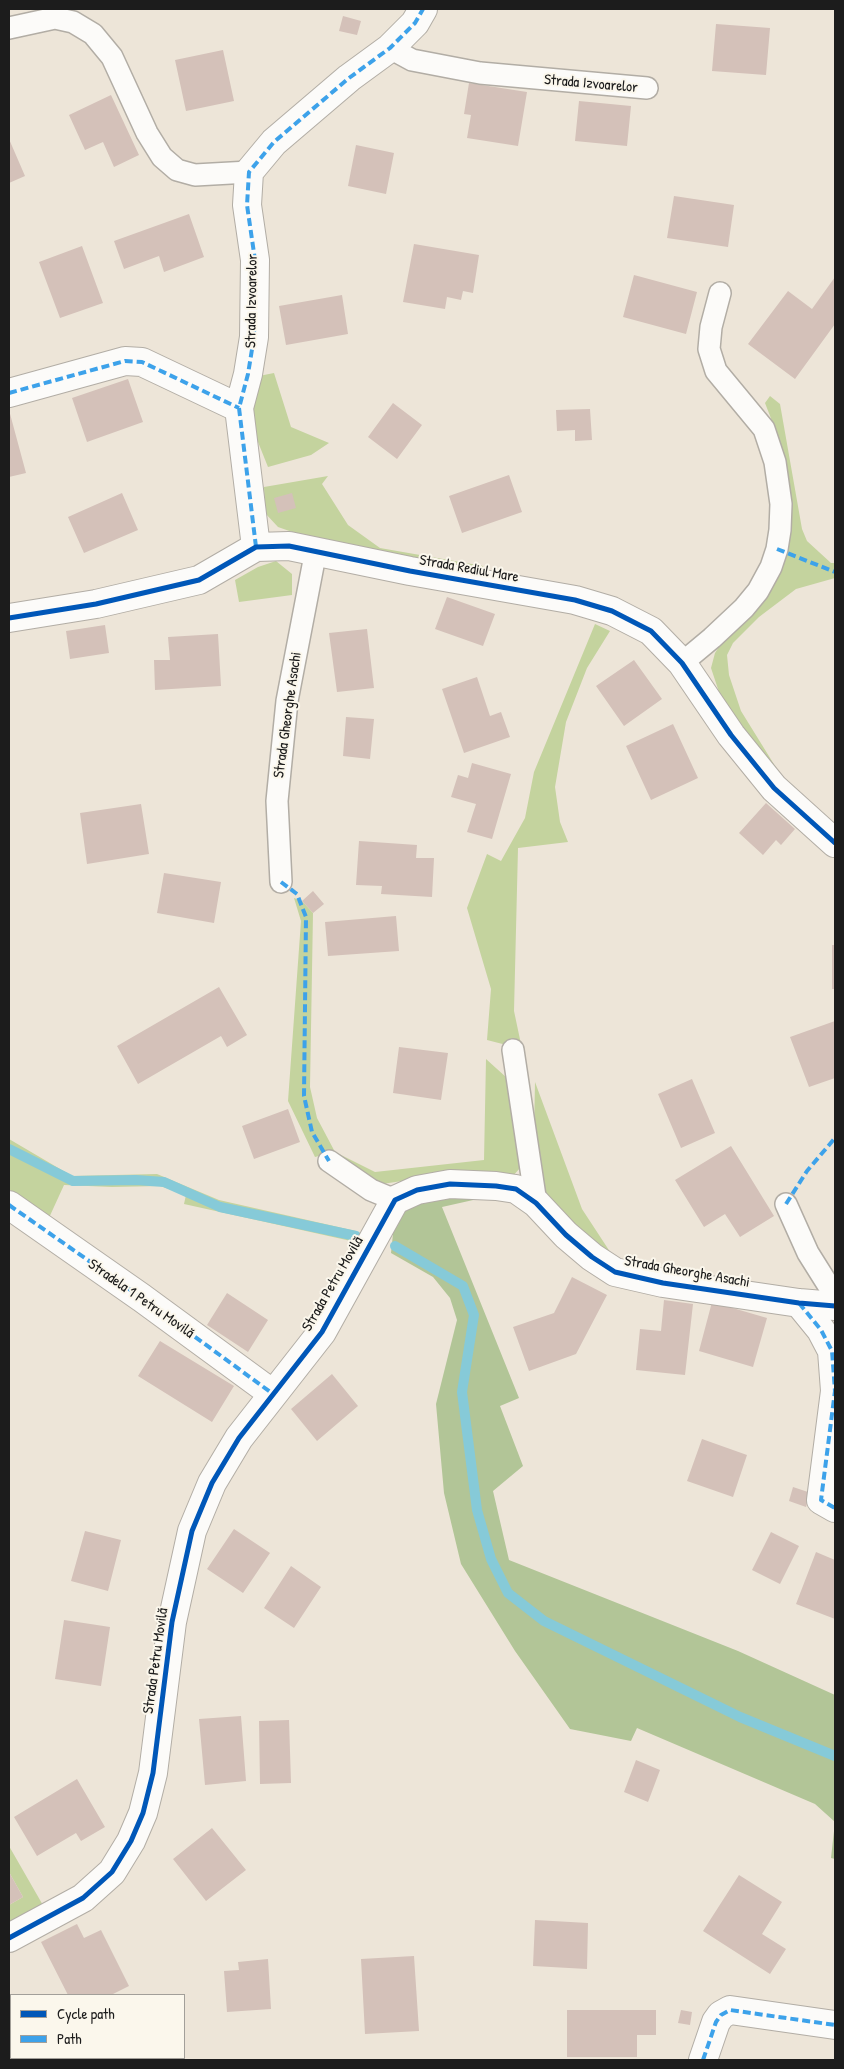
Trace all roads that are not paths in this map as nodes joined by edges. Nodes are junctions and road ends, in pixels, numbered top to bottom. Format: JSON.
{"nodes":[{"id":1,"x":424,"y":9,"type":"edge"},
{"id":2,"x":9,"y":28,"type":"edge"},
{"id":3,"x":390,"y":48,"type":"junction"},
{"id":4,"x":647,"y":88,"type":"dead end"},
{"id":5,"x":249,"y":172,"type":"junction"},
{"id":6,"x":720,"y":293,"type":"dead end"},
{"id":7,"x":9,"y":393,"type":"edge"},
{"id":8,"x":239,"y":408,"type":"junction"},
{"id":9,"x":256,"y":547,"type":"junction"},
{"id":10,"x":316,"y":550,"type":"junction"},
{"id":11,"x":9,"y":618,"type":"edge"},
{"id":12,"x":682,"y":663,"type":"junction"},
{"id":13,"x":835,"y":842,"type":"edge"},
{"id":14,"x":281,"y":882,"type":"dead end"},
{"id":15,"x":513,"y":1050,"type":"dead end"},
{"id":16,"x":329,"y":1161,"type":"dead end"},
{"id":17,"x":395,"y":1200,"type":"junction"},
{"id":18,"x":536,"y":1203,"type":"junction"},
{"id":19,"x":786,"y":1204,"type":"dead end"},
{"id":20,"x":9,"y":1205,"type":"edge"},
{"id":21,"x":835,"y":1296,"type":"edge"},
{"id":22,"x":799,"y":1303,"type":"junction"},
{"id":23,"x":835,"y":1306,"type":"edge"},
{"id":24,"x":273,"y":1394,"type":"junction"},
{"id":25,"x":835,"y":1508,"type":"edge"},
{"id":26,"x":9,"y":1938,"type":"edge"},
{"id":27,"x":835,"y":2025,"type":"edge"},
{"id":28,"x":703,"y":2060,"type":"edge"}],
"edges":[{"from":1,"to":3,"type":"street"},
{"from":2,"to":5,"type":"lane"},
{"from":3,"to":4,"type":"lane","name":"Strada Izvoarelor"},
{"from":3,"to":5,"type":"street"},
{"from":5,"to":8,"type":"street","name":"Strada Izvoarelor"},
{"from":6,"to":12,"type":"lane"},
{"from":7,"to":8,"type":"street"},
{"from":8,"to":9,"type":"street","name":"Strada Izvoarelor"},
{"from":9,"to":10,"type":"street","name":"Strada Rediul Mare"},
{"from":9,"to":11,"type":"street","name":"Strada Rediul Mare"},
{"from":10,"to":12,"type":"street","name":"Strada Rediul Mare"},
{"from":10,"to":14,"type":"lane","name":"Strada Gheorghe Asachi"},
{"from":12,"to":13,"type":"street","name":"Strada Rediul Mare"},
{"from":15,"to":18,"type":"lane"},
{"from":16,"to":17,"type":"lane"},
{"from":17,"to":18,"type":"street","name":"Strada Gheorghe Asachi"},
{"from":17,"to":24,"type":"street","name":"Strada Petru Movilă"},
{"from":18,"to":22,"type":"street","name":"Strada Gheorghe Asachi"},
{"from":19,"to":21,"type":"lane"},
{"from":20,"to":24,"type":"street","name":"Stradela 1 Petru Movilă"},
{"from":22,"to":23,"type":"street"},
{"from":22,"to":25,"type":"street"},
{"from":24,"to":26,"type":"street","name":"Strada Petru Movilă"},
{"from":27,"to":28,"type":"street"}]}
